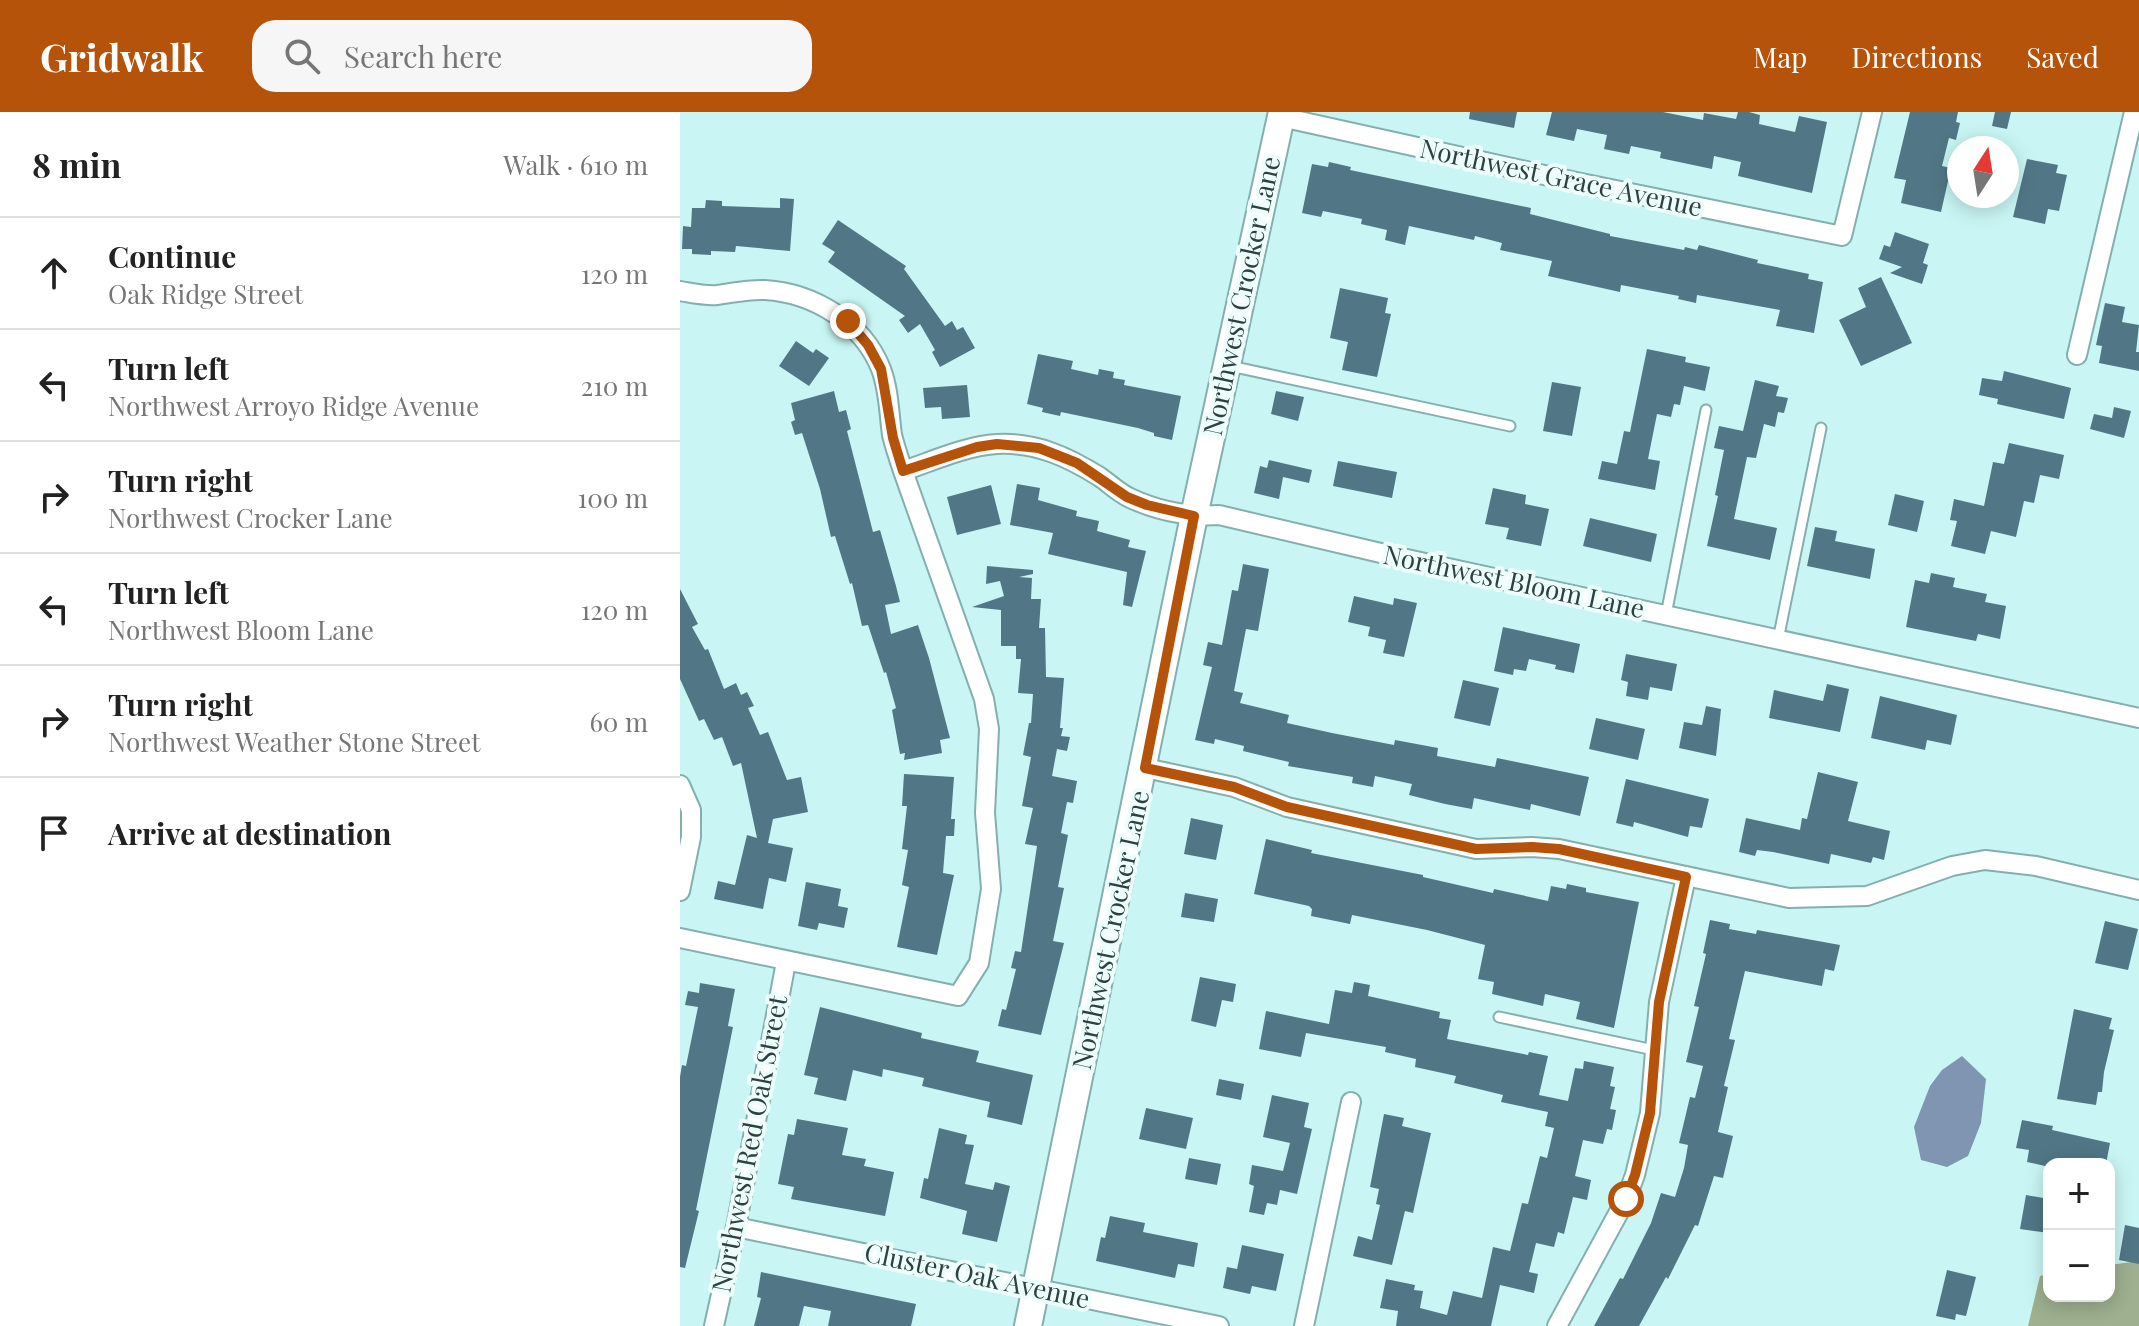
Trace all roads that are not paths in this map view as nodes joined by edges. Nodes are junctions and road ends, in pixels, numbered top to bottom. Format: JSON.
{"nodes":[{"id":1,"x":1872,"y":112,"type":"edge"},
{"id":2,"x":2134,"y":112,"type":"edge"},
{"id":3,"x":1282,"y":114,"type":"edge"},
{"id":4,"x":680,"y":291,"type":"edge"},
{"id":5,"x":2077,"y":355,"type":"dead end"},
{"id":6,"x":1227,"y":365,"type":"junction"},
{"id":7,"x":1706,"y":410,"type":"dead end"},
{"id":8,"x":1510,"y":426,"type":"dead end"},
{"id":9,"x":1821,"y":428,"type":"dead end"},
{"id":10,"x":903,"y":471,"type":"junction"},
{"id":11,"x":1194,"y":516,"type":"junction"},
{"id":12,"x":1666,"y":616,"type":"junction"},
{"id":13,"x":1778,"y":640,"type":"junction"},
{"id":14,"x":2139,"y":718,"type":"edge"},
{"id":15,"x":1145,"y":768,"type":"junction"},
{"id":16,"x":680,"y":785,"type":"edge"},
{"id":17,"x":1686,"y":877,"type":"junction"},
{"id":18,"x":2139,"y":890,"type":"edge"},
{"id":19,"x":680,"y":891,"type":"edge"},
{"id":20,"x":680,"y":938,"type":"edge"},
{"id":21,"x":786,"y":962,"type":"junction"},
{"id":22,"x":1499,"y":1017,"type":"dead end"},
{"id":23,"x":1654,"y":1050,"type":"junction"},
{"id":24,"x":1351,"y":1102,"type":"dead end"},
{"id":25,"x":736,"y":1227,"type":"junction"},
{"id":26,"x":1036,"y":1288,"type":"junction"},
{"id":27,"x":714,"y":1326,"type":"edge"},
{"id":28,"x":1028,"y":1326,"type":"edge"},
{"id":29,"x":1219,"y":1326,"type":"edge"},
{"id":30,"x":1304,"y":1326,"type":"edge"},
{"id":31,"x":1557,"y":1326,"type":"edge"}],
"edges":[{"from":1,"to":3,"type":"street","name":"Northwest Grace Avenue"},
{"from":2,"to":5,"type":"street"},
{"from":3,"to":6,"type":"street","name":"Northwest Crocker Lane"},
{"from":4,"to":10,"type":"street"},
{"from":6,"to":8,"type":"lane"},
{"from":6,"to":11,"type":"street","name":"Northwest Crocker Lane"},
{"from":7,"to":12,"type":"lane"},
{"from":9,"to":13,"type":"lane"},
{"from":10,"to":11,"type":"street","name":"Northwest Bloom Lane"},
{"from":10,"to":21,"type":"street"},
{"from":11,"to":12,"type":"street","name":"Northwest Bloom Lane"},
{"from":11,"to":15,"type":"street","name":"Northwest Crocker Lane"},
{"from":12,"to":13,"type":"street","name":"Northwest Bloom Lane"},
{"from":13,"to":14,"type":"street","name":"Northwest Bloom Lane"},
{"from":15,"to":17,"type":"street"},
{"from":15,"to":26,"type":"street","name":"Northwest Crocker Lane"},
{"from":16,"to":19,"type":"street"},
{"from":17,"to":18,"type":"street"},
{"from":17,"to":23,"type":"street"},
{"from":20,"to":21,"type":"street"},
{"from":21,"to":25,"type":"street","name":"Northwest Red Oak Street"},
{"from":22,"to":23,"type":"lane"},
{"from":23,"to":31,"type":"street"},
{"from":24,"to":30,"type":"street"},
{"from":25,"to":26,"type":"street","name":"Cluster Oak Avenue"},
{"from":25,"to":27,"type":"street","name":"Northwest Red Oak Street"},
{"from":26,"to":28,"type":"street","name":"Northwest Crocker Lane"},
{"from":26,"to":29,"type":"street","name":"Cluster Oak Avenue"}]}
